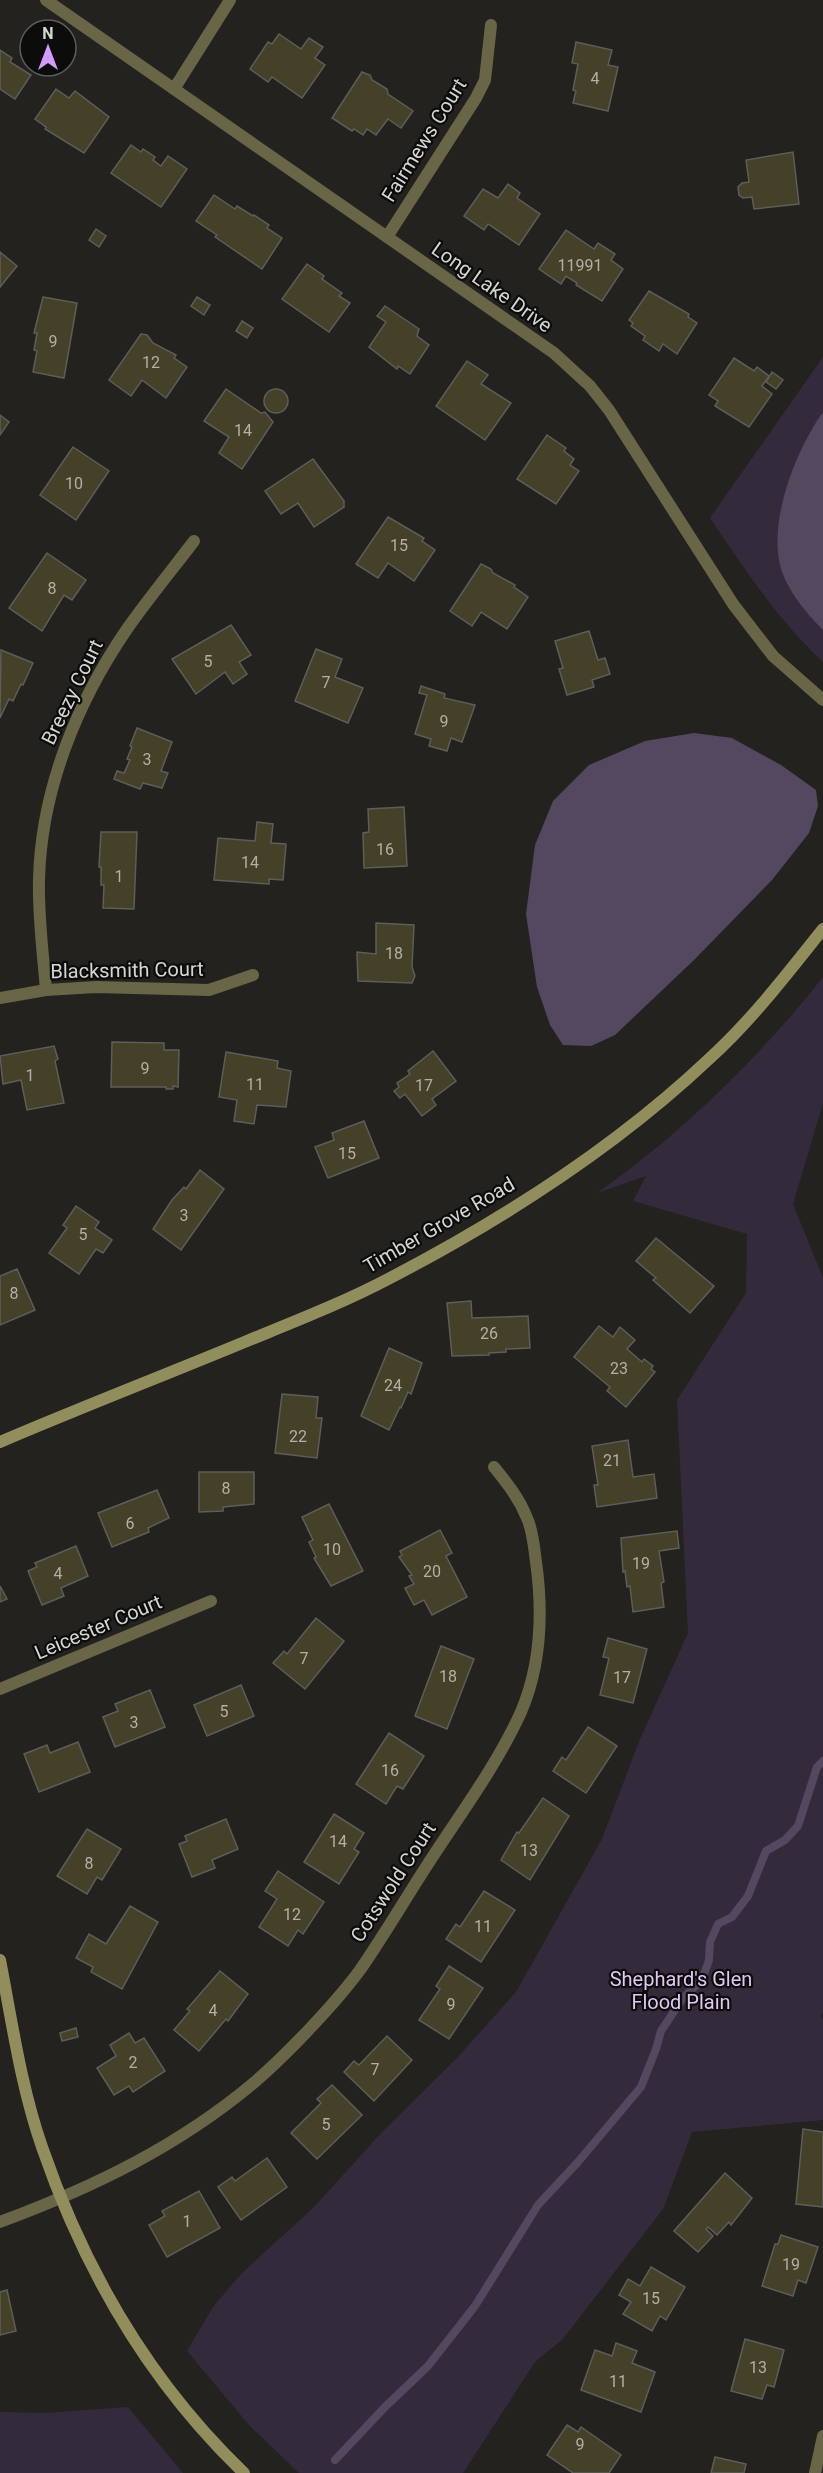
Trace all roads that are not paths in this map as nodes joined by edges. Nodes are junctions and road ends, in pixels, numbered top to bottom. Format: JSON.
{"nodes":[{"id":1,"x":46,"y":0,"type":"edge"},
{"id":2,"x":230,"y":0,"type":"edge"},
{"id":3,"x":491,"y":25,"type":"dead end"},
{"id":4,"x":174,"y":89,"type":"junction"},
{"id":5,"x":387,"y":237,"type":"junction"},
{"id":6,"x":194,"y":541,"type":"dead end"},
{"id":7,"x":823,"y":700,"type":"edge"},
{"id":8,"x":823,"y":929,"type":"edge"},
{"id":9,"x":253,"y":975,"type":"dead end"},
{"id":10,"x":46,"y":990,"type":"junction"},
{"id":11,"x":0,"y":998,"type":"edge"},
{"id":12,"x":0,"y":1442,"type":"edge"},
{"id":13,"x":494,"y":1467,"type":"dead end"},
{"id":14,"x":211,"y":1601,"type":"dead end"},
{"id":15,"x":0,"y":1689,"type":"edge"},
{"id":16,"x":0,"y":1960,"type":"edge"},
{"id":17,"x":62,"y":2199,"type":"junction"},
{"id":18,"x":0,"y":2222,"type":"edge"},
{"id":19,"x":823,"y":2436,"type":"edge"},
{"id":20,"x":244,"y":2473,"type":"edge"},
{"id":21,"x":815,"y":2473,"type":"edge"}],
"edges":[{"from":1,"to":4,"type":"street","name":"Long Lake Drive"},
{"from":2,"to":4,"type":"street"},
{"from":3,"to":5,"type":"street","name":"Fairmews Court"},
{"from":4,"to":5,"type":"street","name":"Long Lake Drive"},
{"from":5,"to":7,"type":"street","name":"Long Lake Drive"},
{"from":6,"to":10,"type":"street","name":"Breezy Court"},
{"from":8,"to":12,"type":"street","name":"Timber Grove Road"},
{"from":9,"to":10,"type":"street","name":"Blacksmith Court"},
{"from":10,"to":11,"type":"street","name":"Blacksmith Court"},
{"from":13,"to":17,"type":"street","name":"Cotswold Court"},
{"from":14,"to":15,"type":"street","name":"Leicester Court"},
{"from":16,"to":17,"type":"street"},
{"from":17,"to":18,"type":"street","name":"Cotswold Court"},
{"from":17,"to":20,"type":"street"},
{"from":19,"to":21,"type":"street"}]}
